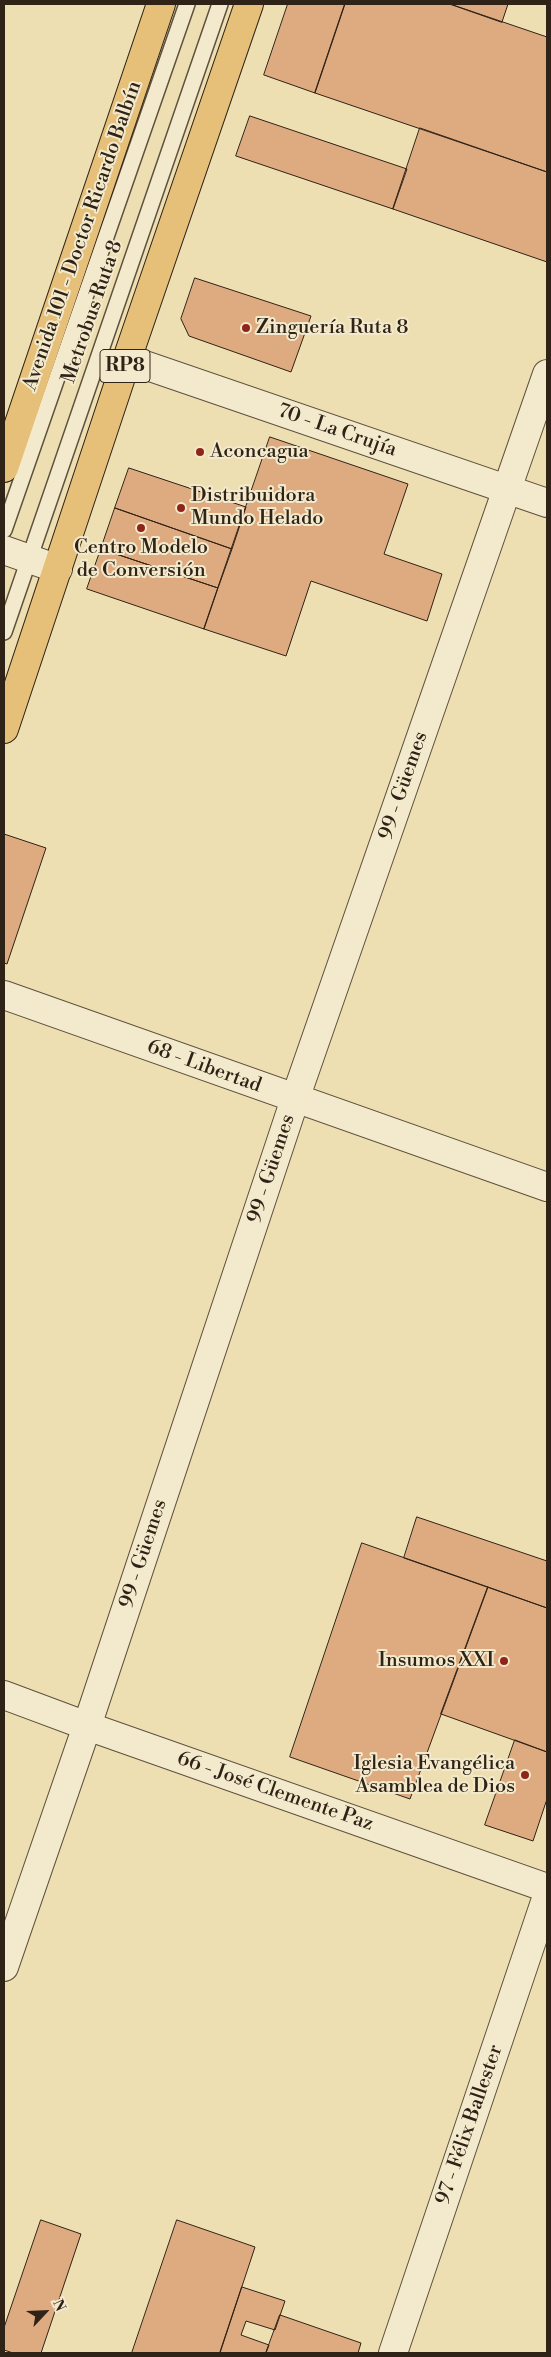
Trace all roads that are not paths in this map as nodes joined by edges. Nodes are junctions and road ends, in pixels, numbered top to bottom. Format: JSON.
{"nodes":[{"id":1,"x":161,"y":4,"type":"edge"},
{"id":2,"x":187,"y":4,"type":"edge"},
{"id":3,"x":220,"y":4,"type":"edge"},
{"id":4,"x":249,"y":4,"type":"edge"},
{"id":5,"x":127,"y":359,"type":"junction"},
{"id":6,"x":547,"y":374,"type":"edge"},
{"id":7,"x":4,"y":468,"type":"edge"},
{"id":8,"x":507,"y":489,"type":"junction"},
{"id":9,"x":547,"y":503,"type":"edge"},
{"id":10,"x":4,"y":530,"type":"edge"},
{"id":11,"x":4,"y":550,"type":"edge"},
{"id":12,"x":29,"y":559,"type":"junction"},
{"id":13,"x":58,"y":569,"type":"junction"},
{"id":14,"x":4,"y":632,"type":"edge"},
{"id":15,"x":4,"y":729,"type":"edge"},
{"id":16,"x":4,"y":995,"type":"edge"},
{"id":17,"x":295,"y":1099,"type":"junction"},
{"id":18,"x":547,"y":1187,"type":"edge"},
{"id":19,"x":4,"y":1695,"type":"edge"},
{"id":20,"x":87,"y":1726,"type":"junction"},
{"id":21,"x":547,"y":1888,"type":"edge"},
{"id":22,"x":547,"y":1896,"type":"edge"},
{"id":23,"x":4,"y":1967,"type":"edge"},
{"id":24,"x":393,"y":2353,"type":"edge"}],
"edges":[{"from":1,"to":7,"type":"main road","name":"Avenida 101 - Doctor Ricardo Balbín"},
{"from":2,"to":10,"type":"lane","name":"Metrobus Ruta 8"},
{"from":3,"to":12,"type":"lane","name":"Metrobus Ruta 8"},
{"from":4,"to":5,"type":"main road","number":"RP8"},
{"from":5,"to":8,"type":"street","name":"70 - La Crujía"},
{"from":5,"to":13,"type":"main road","number":"RP8"},
{"from":6,"to":8,"type":"street","name":"99 - Güemes"},
{"from":8,"to":9,"type":"street","name":"70 - La Crujía"},
{"from":8,"to":17,"type":"street","name":"99 - Güemes"},
{"from":11,"to":12,"type":"street"},
{"from":12,"to":13,"type":"street"},
{"from":12,"to":14,"type":"lane","name":"Metrobus Ruta 8"},
{"from":13,"to":15,"type":"main road","number":"RP8"},
{"from":16,"to":17,"type":"street","name":"68 - Libertad"},
{"from":17,"to":18,"type":"street","name":"68 - Libertad"},
{"from":17,"to":20,"type":"street","name":"99 - Güemes"},
{"from":19,"to":20,"type":"street","name":"66 - José Clemente Paz"},
{"from":20,"to":21,"type":"street","name":"66 - José Clemente Paz"},
{"from":20,"to":23,"type":"street","name":"99 - Güemes"},
{"from":22,"to":24,"type":"street","name":"97 - Félix Ballester"}]}
